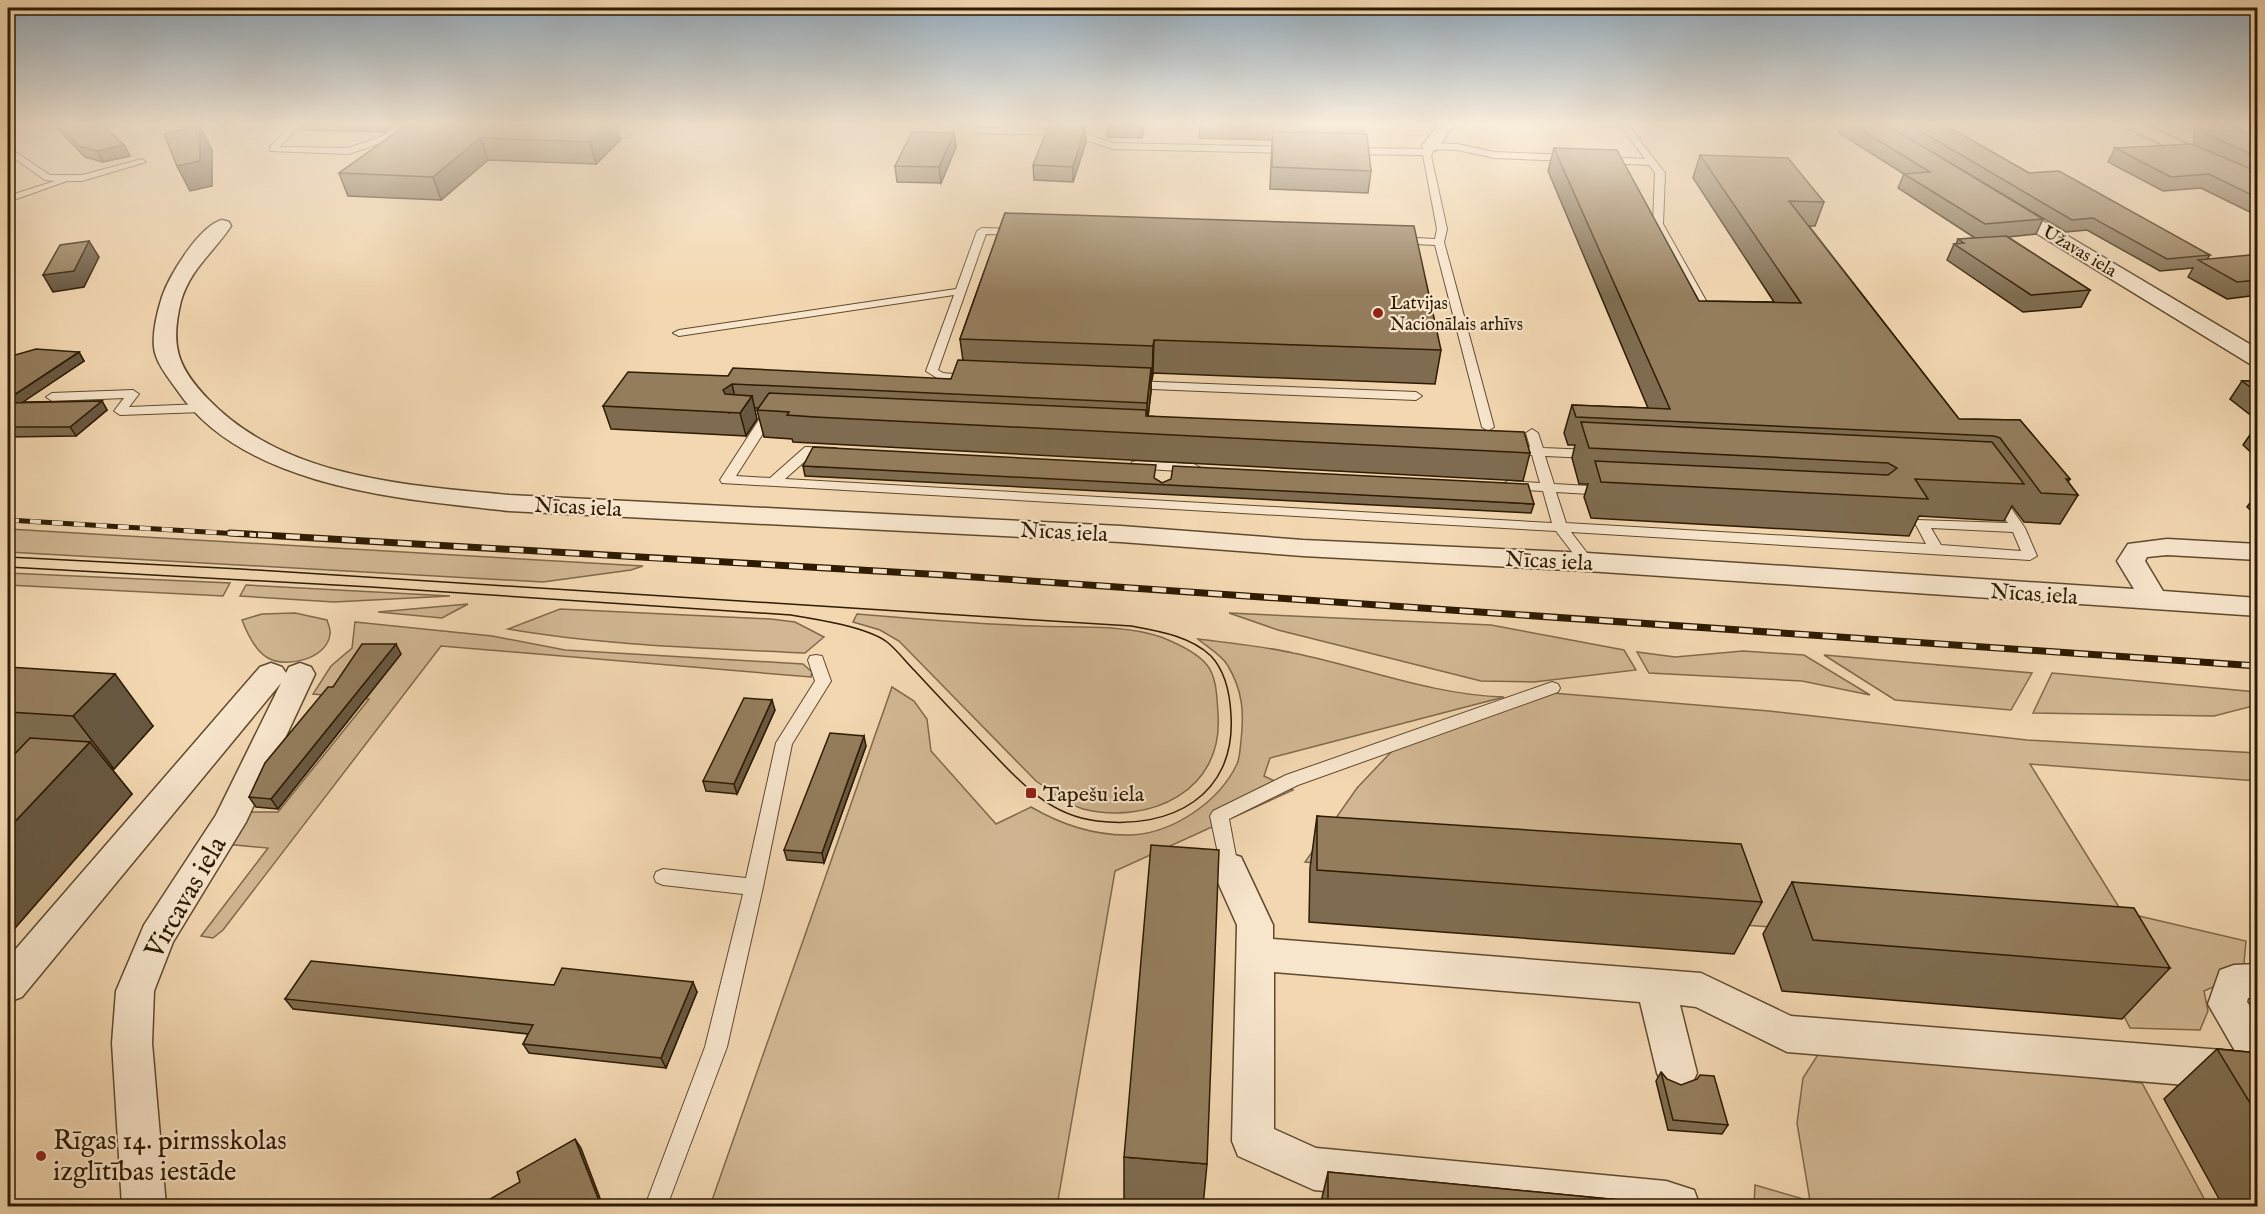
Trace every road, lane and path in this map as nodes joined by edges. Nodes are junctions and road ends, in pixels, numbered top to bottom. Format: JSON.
{"nodes":[{"id":1,"x":61,"y":182,"type":"edge"},
{"id":2,"x":1432,"y":182,"type":"edge"},
{"id":3,"x":1660,"y":182,"type":"edge"},
{"id":4,"x":1993,"y":199,"type":"edge"},
{"id":5,"x":8,"y":200,"type":"edge"},
{"id":6,"x":222,"y":226,"type":"dead end"},
{"id":7,"x":1027,"y":232,"type":"edge"},
{"id":8,"x":1380,"y":240,"type":"edge"},
{"id":9,"x":1438,"y":242,"type":"junction"},
{"id":10,"x":961,"y":291,"type":"junction"},
{"id":11,"x":1708,"y":313,"type":"edge"},
{"id":12,"x":679,"y":333,"type":"dead end"},
{"id":13,"x":2258,"y":359,"type":"edge"},
{"id":14,"x":988,"y":380,"type":"edge"},
{"id":15,"x":1119,"y":385,"type":"edge"},
{"id":16,"x":52,"y":396,"type":"dead end"},
{"id":17,"x":1416,"y":396,"type":"dead end"},
{"id":18,"x":202,"y":408,"type":"junction"},
{"id":19,"x":748,"y":413,"type":"edge"},
{"id":20,"x":1488,"y":427,"type":"dead end"},
{"id":21,"x":1532,"y":433,"type":"dead end"},
{"id":22,"x":1502,"y":449,"type":"edge"},
{"id":23,"x":845,"y":451,"type":"edge"},
{"id":24,"x":1538,"y":451,"type":"junction"},
{"id":25,"x":1609,"y":454,"type":"edge"},
{"id":26,"x":1118,"y":465,"type":"edge"},
{"id":27,"x":1213,"y":469,"type":"edge"},
{"id":28,"x":773,"y":482,"type":"junction"},
{"id":29,"x":1499,"y":485,"type":"edge"},
{"id":30,"x":1547,"y":487,"type":"junction"},
{"id":31,"x":1991,"y":490,"type":"edge"},
{"id":32,"x":1616,"y":491,"type":"edge"},
{"id":33,"x":1560,"y":526,"type":"junction"},
{"id":34,"x":2018,"y":528,"type":"junction"},
{"id":35,"x":1936,"y":549,"type":"junction"},
{"id":36,"x":2258,"y":552,"type":"edge"},
{"id":37,"x":1587,"y":562,"type":"junction"},
{"id":38,"x":2155,"y":601,"type":"junction"},
{"id":39,"x":2258,"y":607,"type":"edge"},
{"id":40,"x":816,"y":660,"type":"dead end"},
{"id":41,"x":1552,"y":688,"type":"dead end"},
{"id":42,"x":1229,"y":867,"type":"joint"},
{"id":43,"x":663,"y":877,"type":"dead end"},
{"id":44,"x":754,"y":887,"type":"junction"},
{"id":45,"x":1256,"y":954,"type":"junction"},
{"id":46,"x":2258,"y":981,"type":"edge"},
{"id":47,"x":8,"y":985,"type":"edge"},
{"id":48,"x":1656,"y":986,"type":"junction"},
{"id":49,"x":2258,"y":1053,"type":"edge"},
{"id":50,"x":2258,"y":1072,"type":"edge"},
{"id":51,"x":1677,"y":1073,"type":"dead end"},
{"id":52,"x":144,"y":1206,"type":"edge"},
{"id":53,"x":656,"y":1206,"type":"edge"},
{"id":54,"x":1678,"y":1206,"type":"edge"}],
"edges":[{"from":1,"to":5,"type":"lane"},
{"from":2,"to":9,"type":"lane"},
{"from":3,"to":11,"type":"lane"},
{"from":4,"to":13,"type":"street","name":"Užavas iela"},
{"from":6,"to":18,"type":"street","name":"Nīcas iela"},
{"from":7,"to":10,"type":"lane"},
{"from":8,"to":9,"type":"lane"},
{"from":9,"to":20,"type":"lane"},
{"from":10,"to":12,"type":"lane"},
{"from":10,"to":14,"type":"lane"},
{"from":15,"to":17,"type":"lane"},
{"from":16,"to":18,"type":"lane"},
{"from":18,"to":37,"type":"street","name":"Nīcas iela"},
{"from":19,"to":28,"type":"lane"},
{"from":21,"to":24,"type":"lane"},
{"from":22,"to":24,"type":"lane"},
{"from":23,"to":28,"type":"lane"},
{"from":24,"to":25,"type":"lane"},
{"from":24,"to":30,"type":"lane"},
{"from":26,"to":27,"type":"lane"},
{"from":28,"to":33,"type":"lane"},
{"from":29,"to":30,"type":"lane"},
{"from":30,"to":32,"type":"lane"},
{"from":30,"to":33,"type":"lane"},
{"from":31,"to":34,"type":"lane"},
{"from":33,"to":35,"type":"lane"},
{"from":33,"to":37,"type":"lane"},
{"from":34,"to":35,"type":"lane"},
{"from":34,"to":35,"type":"lane"},
{"from":36,"to":38,"type":"street"},
{"from":37,"to":38,"type":"street","name":"Nīcas iela"},
{"from":38,"to":39,"type":"street","name":"Nīcas iela"},
{"from":40,"to":44,"type":"lane"},
{"from":41,"to":42,"type":"lane"},
{"from":42,"to":45,"type":"street"},
{"from":43,"to":44,"type":"lane"},
{"from":44,"to":53,"type":"lane"},
{"from":45,"to":48,"type":"street"},
{"from":45,"to":54,"type":"street"},
{"from":46,"to":49,"type":"street"},
{"from":47,"to":52,"type":"street","name":"Vircavas iela"},
{"from":48,"to":50,"type":"street"},
{"from":48,"to":51,"type":"street"}]}
